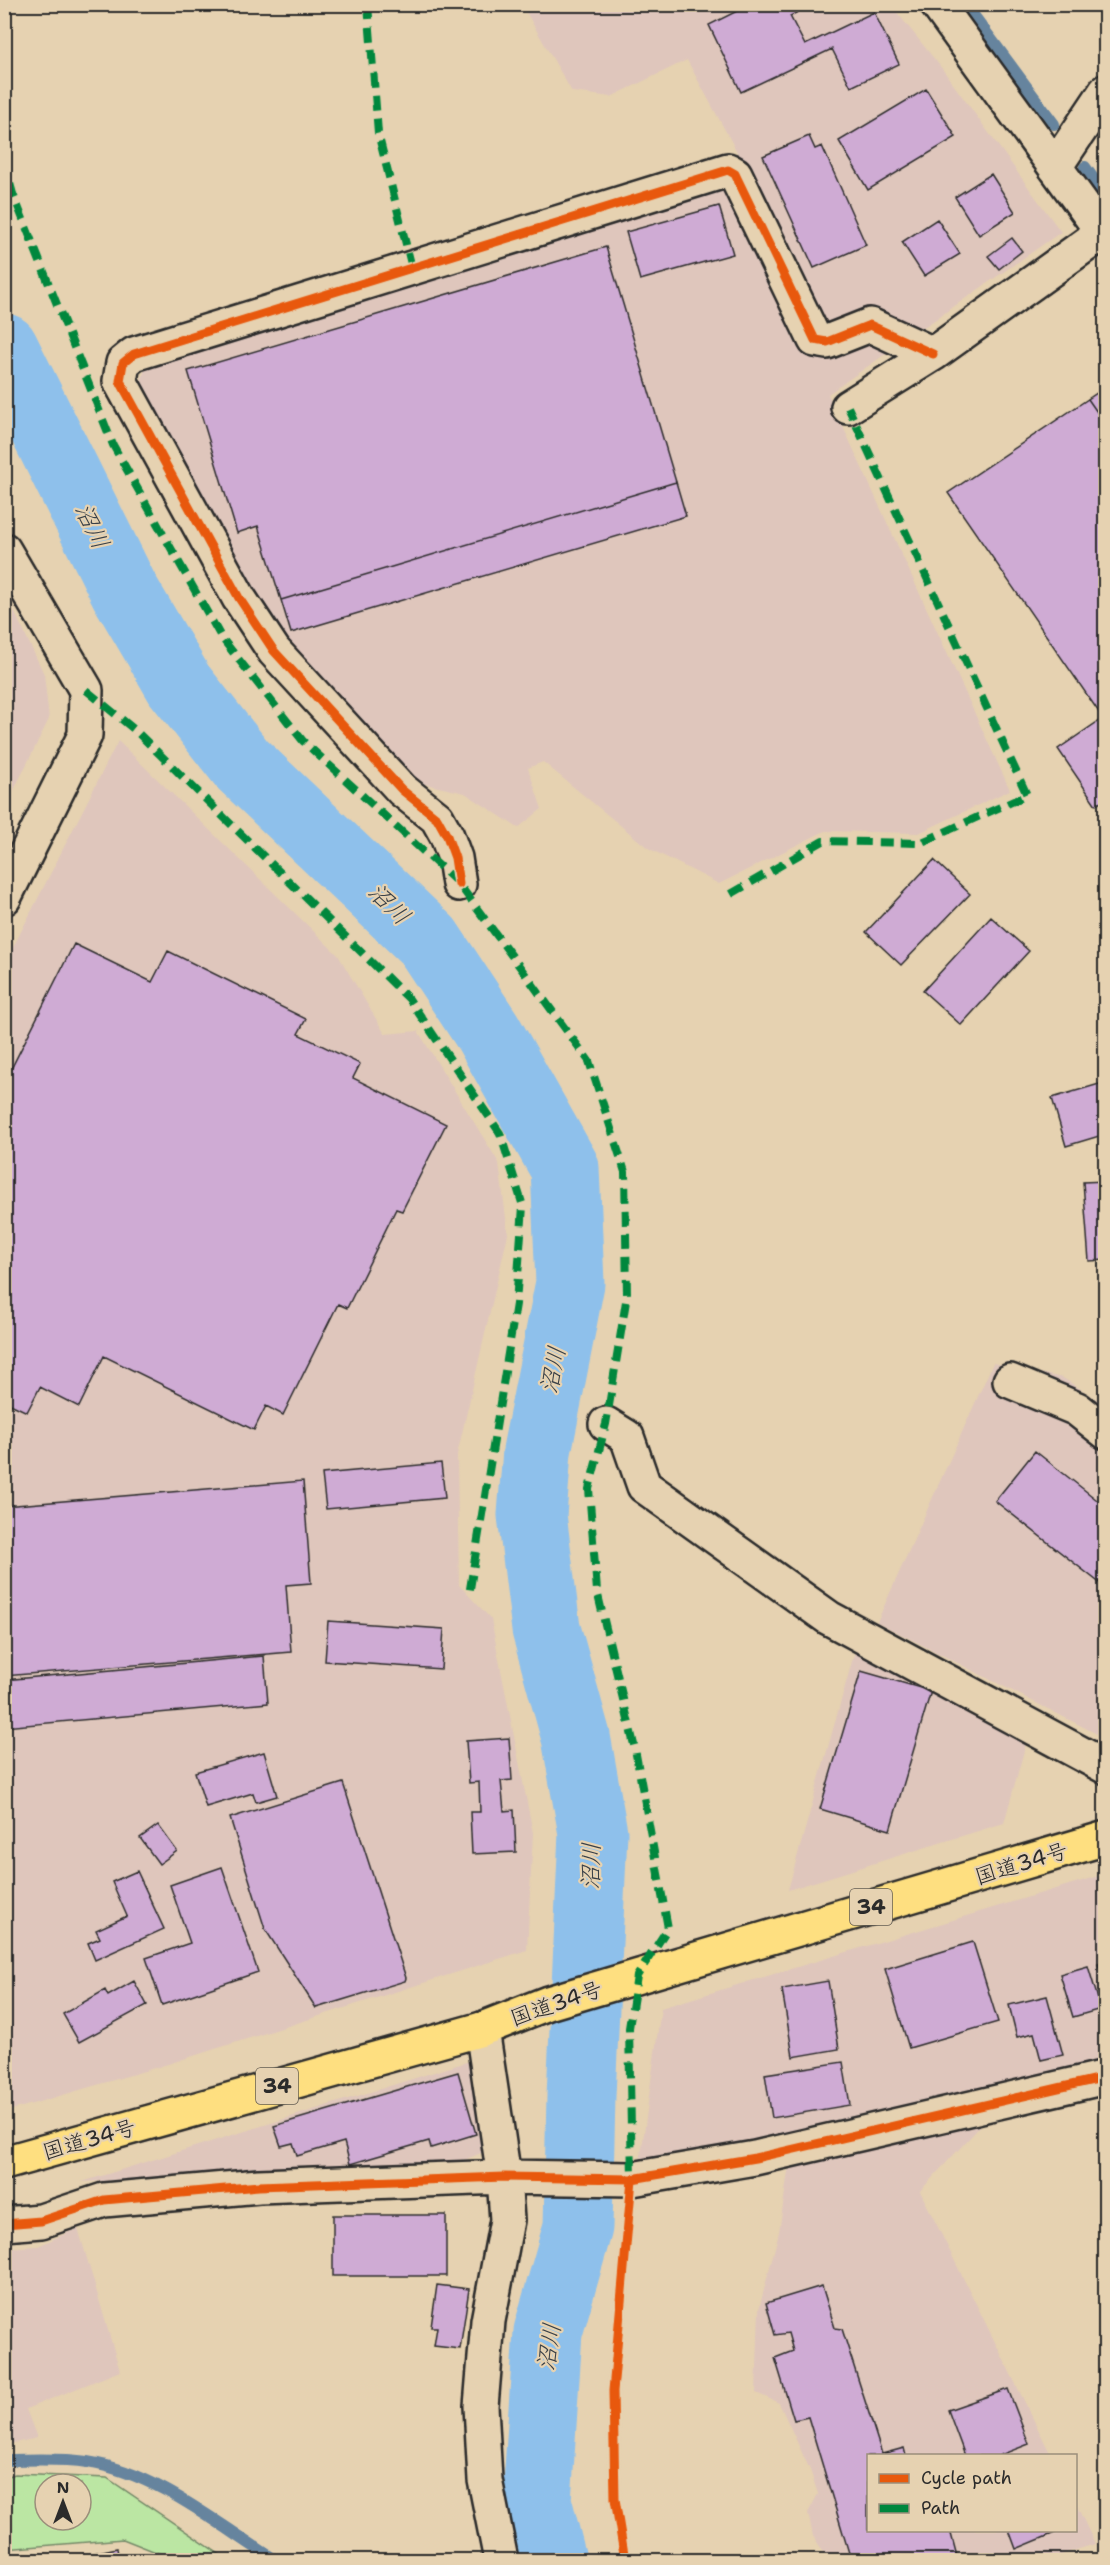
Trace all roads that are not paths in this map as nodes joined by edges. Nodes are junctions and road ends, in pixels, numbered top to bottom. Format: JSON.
{"nodes":[{"id":1,"x":937,"y":4,"type":"edge"},
{"id":2,"x":1106,"y":91,"type":"edge"},
{"id":3,"x":1055,"y":167,"type":"junction"},
{"id":4,"x":1104,"y":235,"type":"edge"},
{"id":5,"x":933,"y":354,"type":"junction"},
{"id":6,"x":848,"y":407,"type":"dead end"},
{"id":7,"x":4,"y":550,"type":"edge"},
{"id":8,"x":459,"y":884,"type":"dead end"},
{"id":9,"x":4,"y":898,"type":"edge"},
{"id":10,"x":1010,"y":1381,"type":"dead end"},
{"id":11,"x":606,"y":1424,"type":"dead end"},
{"id":12,"x":1106,"y":1432,"type":"edge"},
{"id":13,"x":1106,"y":1767,"type":"edge"},
{"id":14,"x":1106,"y":1838,"type":"edge"},
{"id":15,"x":482,"y":2029,"type":"junction"},
{"id":16,"x":1106,"y":2077,"type":"edge"},
{"id":17,"x":4,"y":2163,"type":"edge"},
{"id":18,"x":504,"y":2177,"type":"junction"},
{"id":19,"x":4,"y":2224,"type":"edge"},
{"id":20,"x":501,"y":2560,"type":"edge"}],
"edges":[{"from":1,"to":3,"type":"street"},
{"from":2,"to":3,"type":"street"},
{"from":3,"to":4,"type":"street"},
{"from":4,"to":5,"type":"street"},
{"from":5,"to":6,"type":"street"},
{"from":5,"to":8,"type":"street"},
{"from":7,"to":9,"type":"street"},
{"from":10,"to":12,"type":"street"},
{"from":11,"to":13,"type":"street"},
{"from":14,"to":15,"type":"highway","name":"国道34号","number":"34"},
{"from":15,"to":17,"type":"highway","name":"国道34号","number":"34"},
{"from":15,"to":18,"type":"street"},
{"from":16,"to":18,"type":"street"},
{"from":18,"to":19,"type":"street"},
{"from":18,"to":20,"type":"street"}]}
